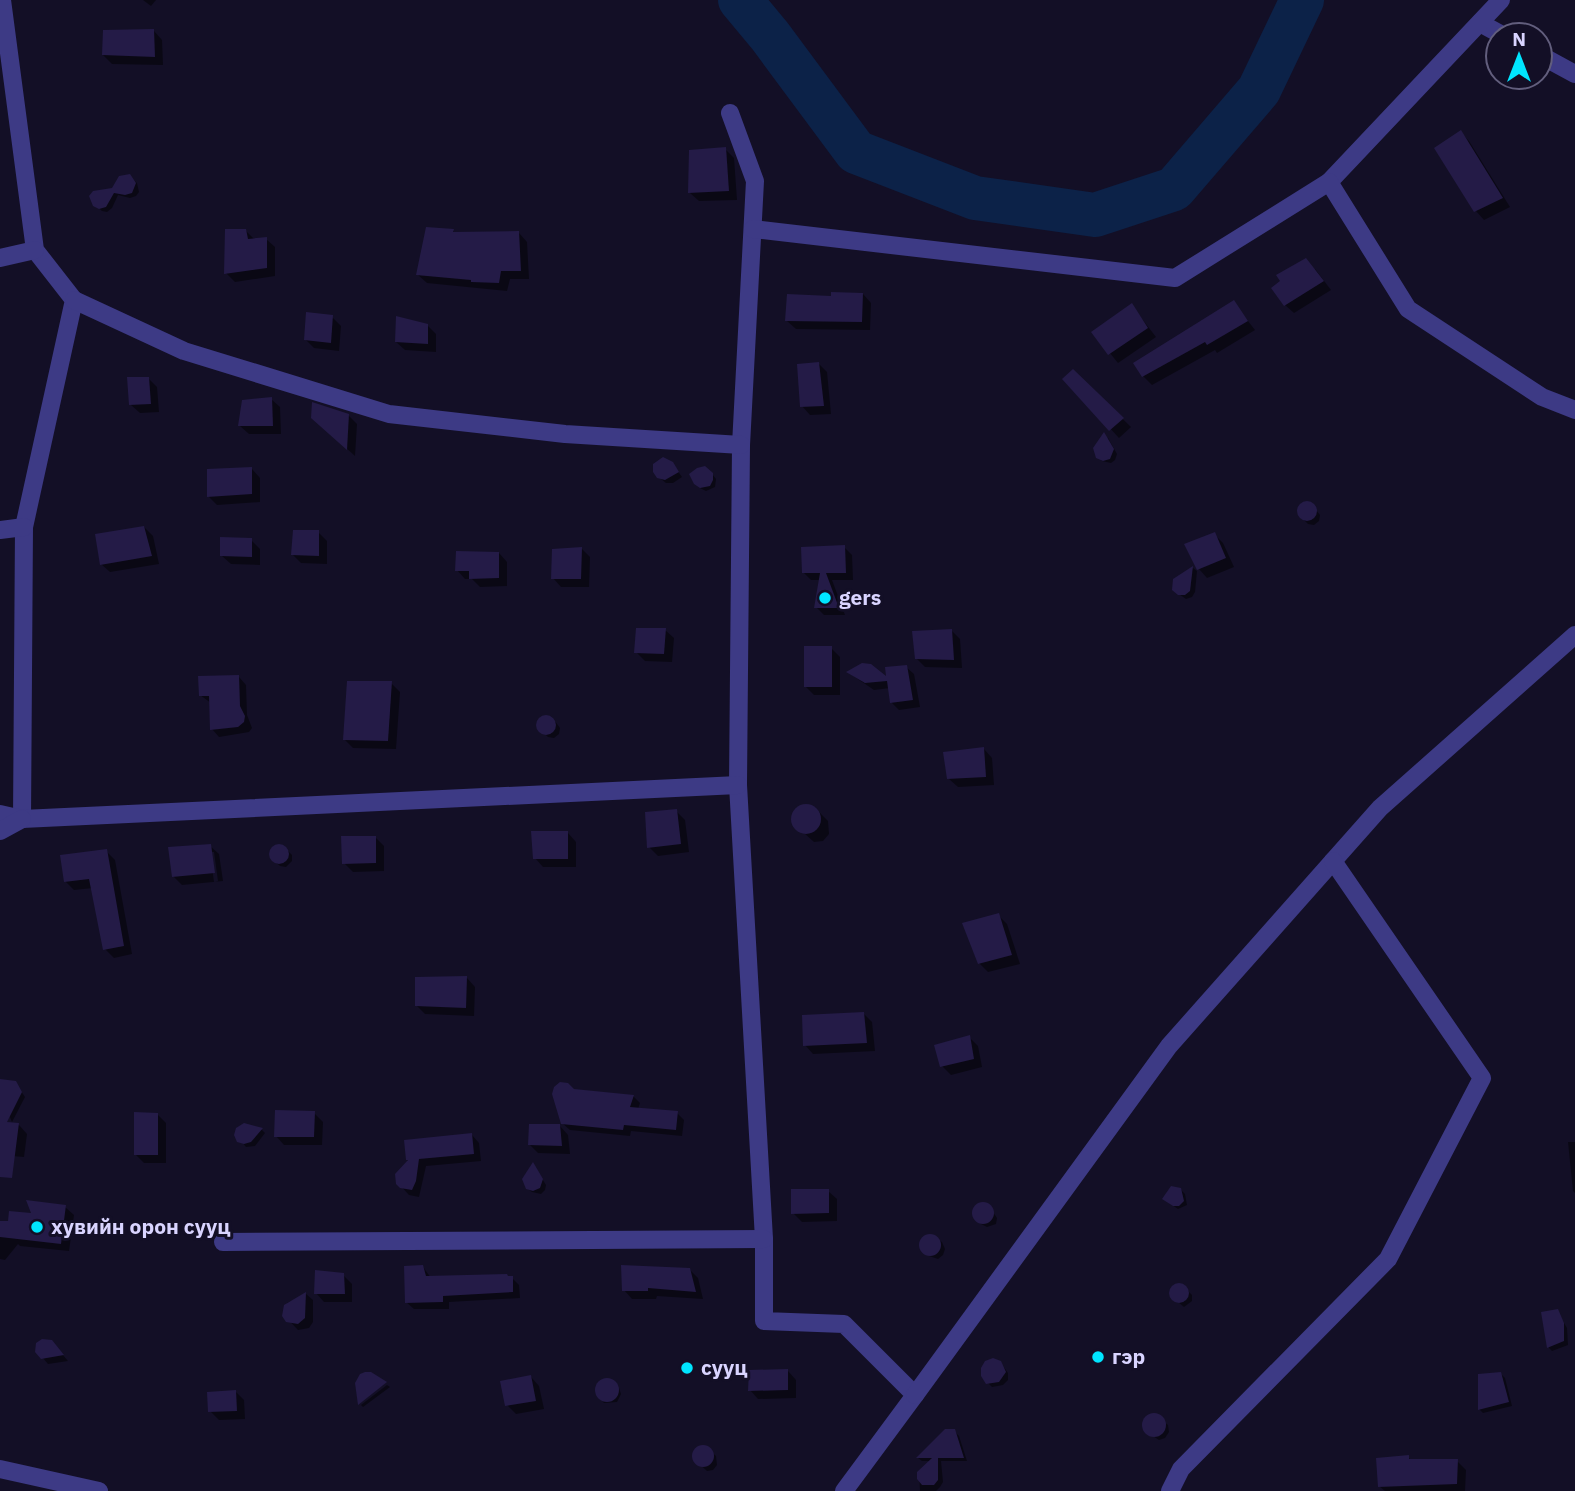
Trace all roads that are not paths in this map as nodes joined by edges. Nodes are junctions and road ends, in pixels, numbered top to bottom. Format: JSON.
{"nodes":[{"id":1,"x":2,"y":0,"type":"edge"},
{"id":2,"x":1501,"y":0,"type":"edge"},
{"id":3,"x":1480,"y":23,"type":"junction"},
{"id":4,"x":1484,"y":25,"type":"edge"},
{"id":5,"x":1554,"y":63,"type":"edge"},
{"id":6,"x":1575,"y":74,"type":"edge"},
{"id":7,"x":730,"y":113,"type":"dead end"},
{"id":8,"x":1329,"y":182,"type":"junction"},
{"id":9,"x":753,"y":229,"type":"junction"},
{"id":10,"x":35,"y":250,"type":"junction"},
{"id":11,"x":0,"y":258,"type":"edge"},
{"id":12,"x":74,"y":300,"type":"junction"},
{"id":13,"x":1575,"y":410,"type":"edge"},
{"id":14,"x":741,"y":445,"type":"junction"},
{"id":15,"x":24,"y":527,"type":"junction"},
{"id":16,"x":0,"y":530,"type":"edge"},
{"id":17,"x":1575,"y":635,"type":"edge"},
{"id":18,"x":738,"y":785,"type":"junction"},
{"id":19,"x":0,"y":814,"type":"edge"},
{"id":20,"x":22,"y":819,"type":"junction"},
{"id":21,"x":0,"y":831,"type":"edge"},
{"id":22,"x":1333,"y":861,"type":"junction"},
{"id":23,"x":764,"y":1239,"type":"junction"},
{"id":24,"x":223,"y":1242,"type":"dead end"},
{"id":25,"x":915,"y":1395,"type":"junction"},
{"id":26,"x":0,"y":1469,"type":"edge"},
{"id":27,"x":99,"y":1491,"type":"edge"},
{"id":28,"x":844,"y":1491,"type":"edge"},
{"id":29,"x":1170,"y":1491,"type":"edge"}],
"edges":[{"from":1,"to":10,"type":"street"},
{"from":2,"to":3,"type":"street"},
{"from":3,"to":4,"type":"street"},
{"from":3,"to":8,"type":"street"},
{"from":5,"to":6,"type":"street"},
{"from":7,"to":9,"type":"street"},
{"from":8,"to":9,"type":"street"},
{"from":8,"to":13,"type":"street"},
{"from":9,"to":14,"type":"street"},
{"from":10,"to":11,"type":"street"},
{"from":10,"to":12,"type":"street"},
{"from":12,"to":14,"type":"street"},
{"from":12,"to":15,"type":"street"},
{"from":14,"to":18,"type":"street"},
{"from":15,"to":16,"type":"street"},
{"from":15,"to":20,"type":"street"},
{"from":17,"to":22,"type":"street"},
{"from":18,"to":20,"type":"street"},
{"from":18,"to":23,"type":"street"},
{"from":19,"to":20,"type":"street"},
{"from":20,"to":21,"type":"street"},
{"from":22,"to":25,"type":"street"},
{"from":22,"to":29,"type":"street"},
{"from":23,"to":24,"type":"street"},
{"from":23,"to":25,"type":"street"},
{"from":25,"to":28,"type":"street"},
{"from":26,"to":27,"type":"street"}]}
